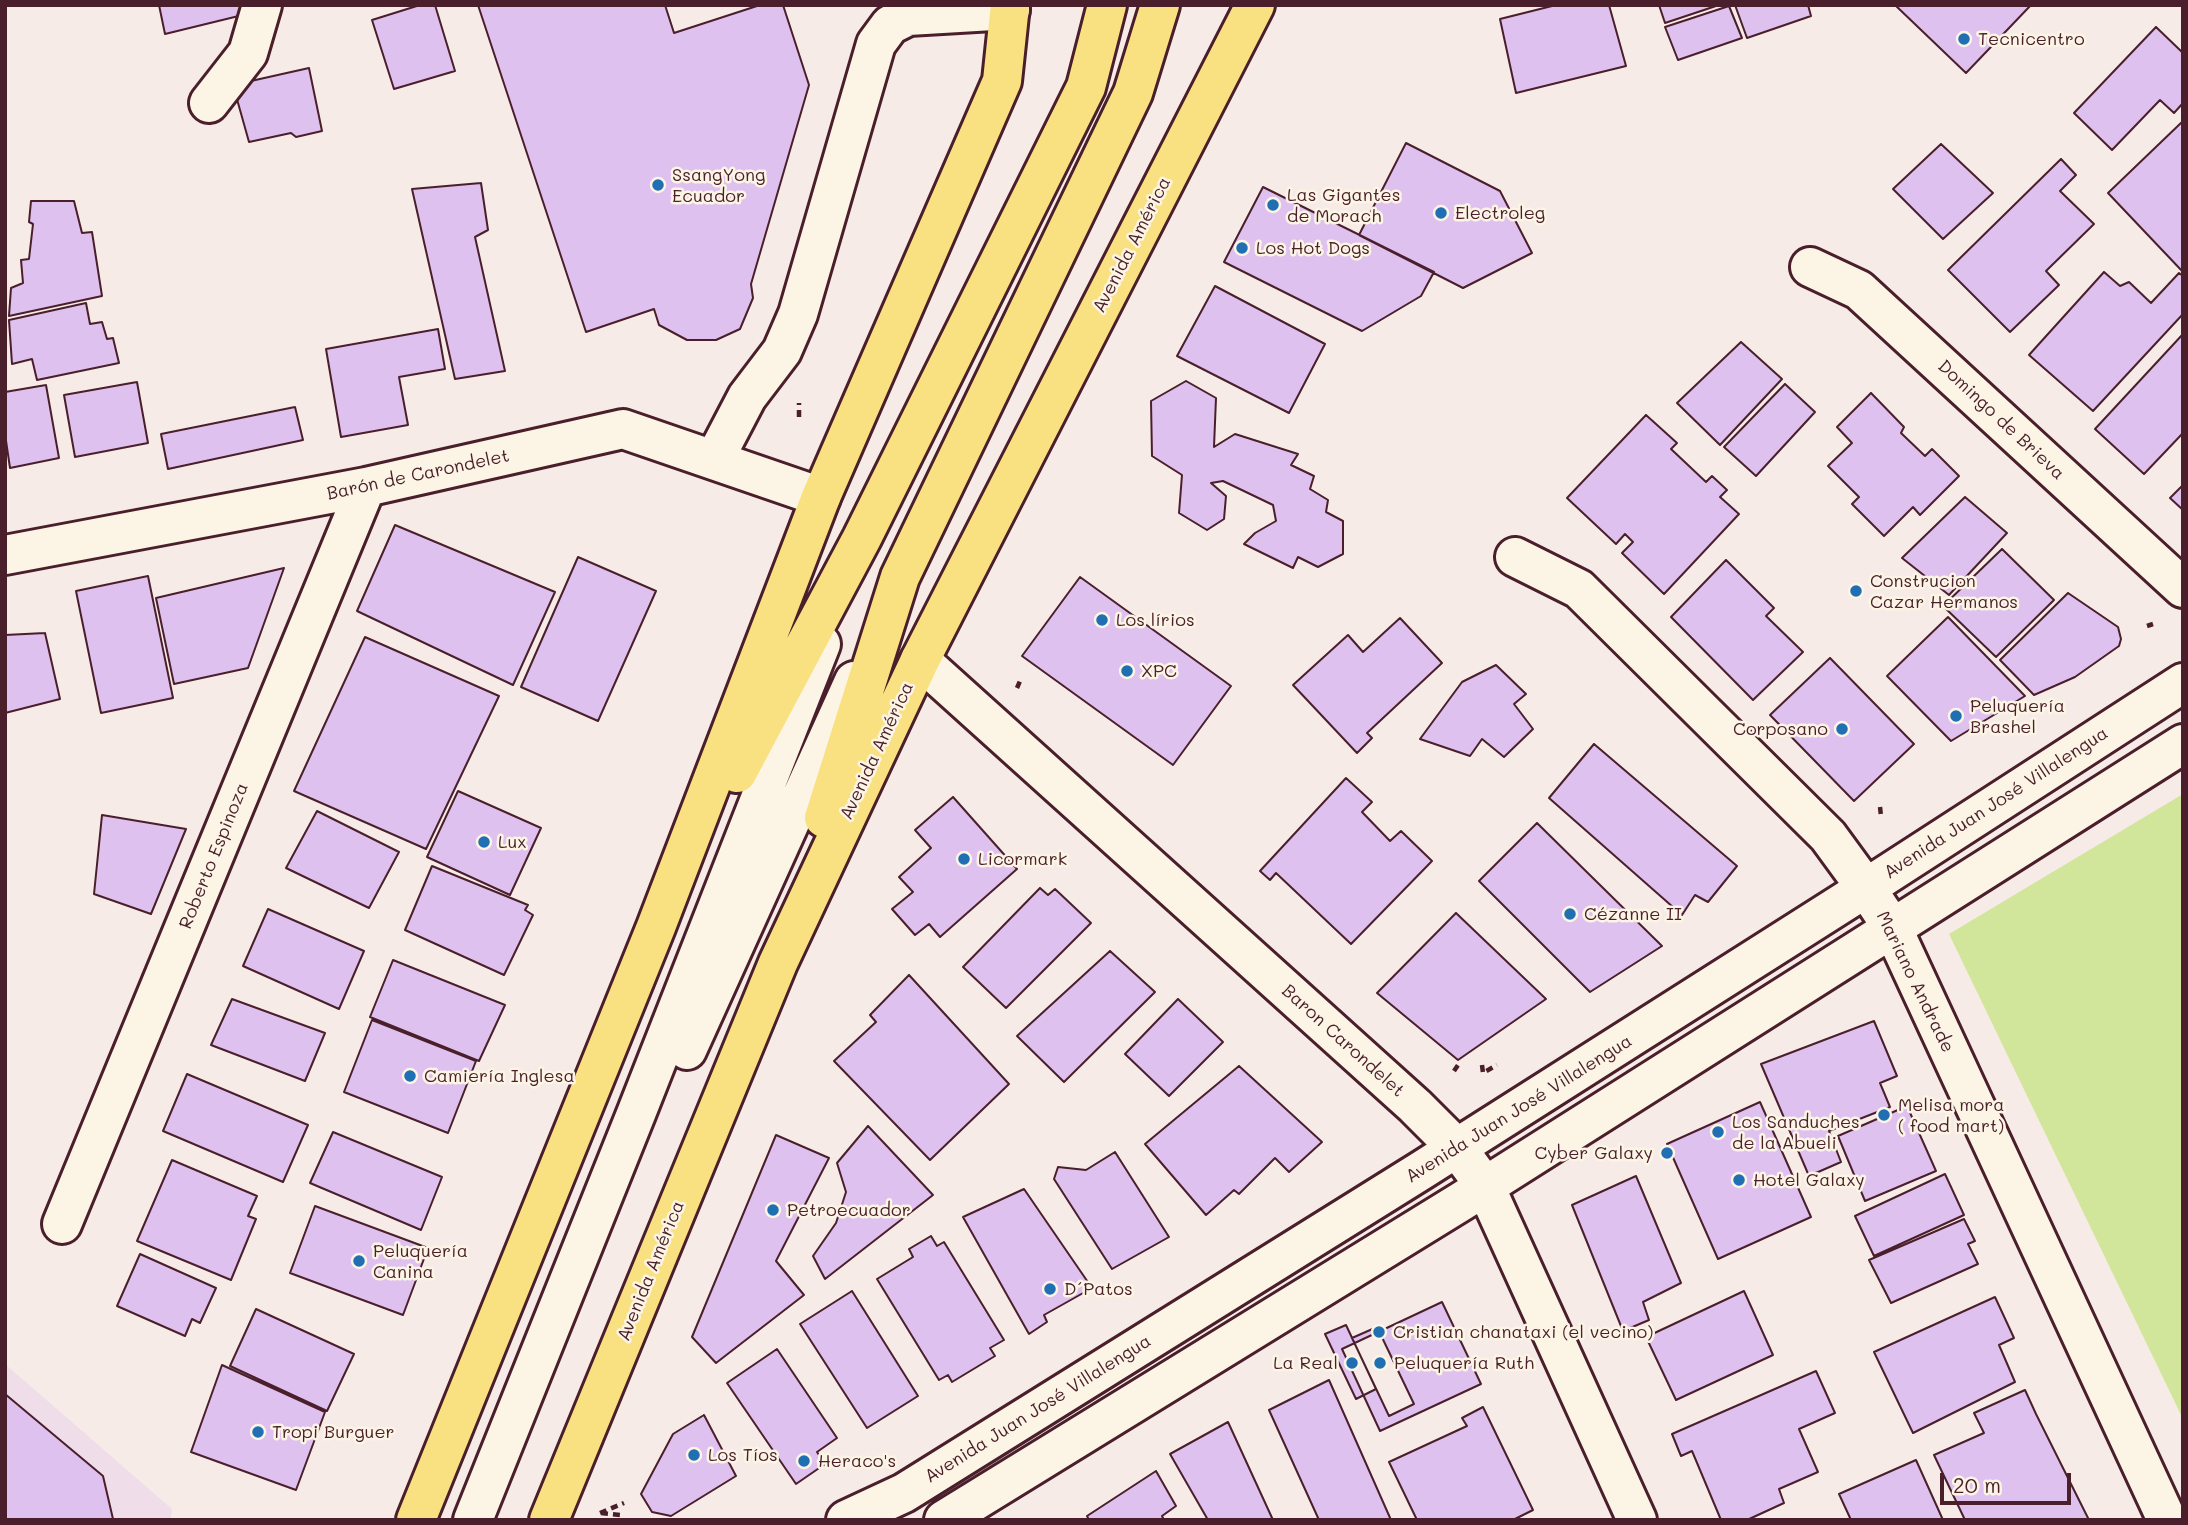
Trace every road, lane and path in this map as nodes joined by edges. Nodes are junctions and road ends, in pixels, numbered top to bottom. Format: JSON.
{"nodes":[{"id":1,"x":262,"y":5,"type":"edge"},
{"id":2,"x":1107,"y":5,"type":"edge"},
{"id":3,"x":1160,"y":5,"type":"edge"},
{"id":4,"x":1255,"y":5,"type":"edge"},
{"id":5,"x":1010,"y":7,"type":"edge"},
{"id":6,"x":209,"y":103,"type":"dead end"},
{"id":7,"x":1810,"y":267,"type":"dead end"},
{"id":8,"x":799,"y":403,"type":"dead end"},
{"id":9,"x":799,"y":417,"type":"dead end"},
{"id":10,"x":713,"y":460,"type":"junction"},
{"id":11,"x":366,"y":487,"type":"junction"},
{"id":12,"x":821,"y":498,"type":"junction"},
{"id":13,"x":862,"y":538,"type":"junction"},
{"id":14,"x":5,"y":555,"type":"edge"},
{"id":15,"x":1515,"y":557,"type":"dead end"},
{"id":16,"x":900,"y":577,"type":"junction"},
{"id":17,"x":2183,"y":588,"type":"edge"},
{"id":18,"x":920,"y":660,"type":"junction"},
{"id":19,"x":1020,"y":681,"type":"dead end"},
{"id":20,"x":2183,"y":683,"type":"edge"},
{"id":21,"x":1017,"y":688,"type":"dead end"},
{"id":22,"x":2183,"y":744,"type":"edge"},
{"id":23,"x":1880,"y":807,"type":"dead end"},
{"id":24,"x":1881,"y":816,"type":"dead end"},
{"id":25,"x":1866,"y":888,"type":"junction"},
{"id":26,"x":656,"y":927,"type":"junction"},
{"id":27,"x":1892,"y":928,"type":"junction"},
{"id":28,"x":778,"y":963,"type":"junction"},
{"id":29,"x":1458,"y":1065,"type":"dead end"},
{"id":30,"x":1482,"y":1065,"type":"dead end"},
{"id":31,"x":1497,"y":1065,"type":"dead end"},
{"id":32,"x":1454,"y":1072,"type":"dead end"},
{"id":33,"x":1457,"y":1149,"type":"junction"},
{"id":34,"x":1485,"y":1186,"type":"junction"},
{"id":35,"x":62,"y":1224,"type":"dead end"},
{"id":36,"x":624,"y":1503,"type":"dead end"},
{"id":37,"x":906,"y":1506,"type":"edge"},
{"id":38,"x":620,"y":1515,"type":"dead end"},
{"id":39,"x":416,"y":1520,"type":"edge"},
{"id":40,"x":473,"y":1520,"type":"edge"},
{"id":41,"x":498,"y":1520,"type":"edge"},
{"id":42,"x":549,"y":1520,"type":"edge"},
{"id":43,"x":846,"y":1520,"type":"edge"},
{"id":44,"x":944,"y":1520,"type":"edge"},
{"id":45,"x":1636,"y":1520,"type":"edge"},
{"id":46,"x":2167,"y":1520,"type":"edge"}],
"edges":[{"from":1,"to":6,"type":"street"},
{"from":2,"to":13,"type":"main road"},
{"from":3,"to":16,"type":"main road"},
{"from":4,"to":18,"type":"main road","name":"Avenida América"},
{"from":5,"to":10,"type":"street"},
{"from":5,"to":12,"type":"main road"},
{"from":7,"to":17,"type":"street","name":"Domingo de Brieva"},
{"from":8,"to":9,"type":"path"},
{"from":10,"to":11,"type":"street","name":"Barón de Carondelet"},
{"from":10,"to":12,"type":"street","name":"Barón de Carondelet"},
{"from":11,"to":14,"type":"street","name":"Barón de Carondelet"},
{"from":11,"to":35,"type":"street","name":"Roberto Espinoza"},
{"from":12,"to":26,"type":"main road"},
{"from":13,"to":26,"type":"main road"},
{"from":13,"to":40,"type":"street"},
{"from":15,"to":25,"type":"street","name":"Mariano Andrade"},
{"from":16,"to":28,"type":"main road"},
{"from":16,"to":41,"type":"street"},
{"from":18,"to":28,"type":"main road","name":"Avenida América"},
{"from":18,"to":33,"type":"street","name":"Baron Carondelet"},
{"from":19,"to":21,"type":"path"},
{"from":20,"to":25,"type":"street","name":"Avenida Juan José Villalengua"},
{"from":22,"to":27,"type":"street"},
{"from":23,"to":24,"type":"path"},
{"from":25,"to":27,"type":"street","name":"Mariano Andrade"},
{"from":25,"to":33,"type":"street","name":"Avenida Juan José Villalengua"},
{"from":26,"to":39,"type":"main road"},
{"from":27,"to":34,"type":"street"},
{"from":27,"to":46,"type":"street","name":"Mariano Andrade"},
{"from":28,"to":42,"type":"main road","name":"Avenida América"},
{"from":29,"to":32,"type":"path"},
{"from":30,"to":31,"type":"path"},
{"from":33,"to":34,"type":"street","name":"Baron Carondelet"},
{"from":33,"to":37,"type":"street","name":"Avenida Juan José Villalengua"},
{"from":34,"to":44,"type":"street"},
{"from":34,"to":45,"type":"street","name":"Baron Carondelet"},
{"from":36,"to":38,"type":"path"},
{"from":37,"to":43,"type":"street","name":"Avenida Juan José Villalengua"}]}
